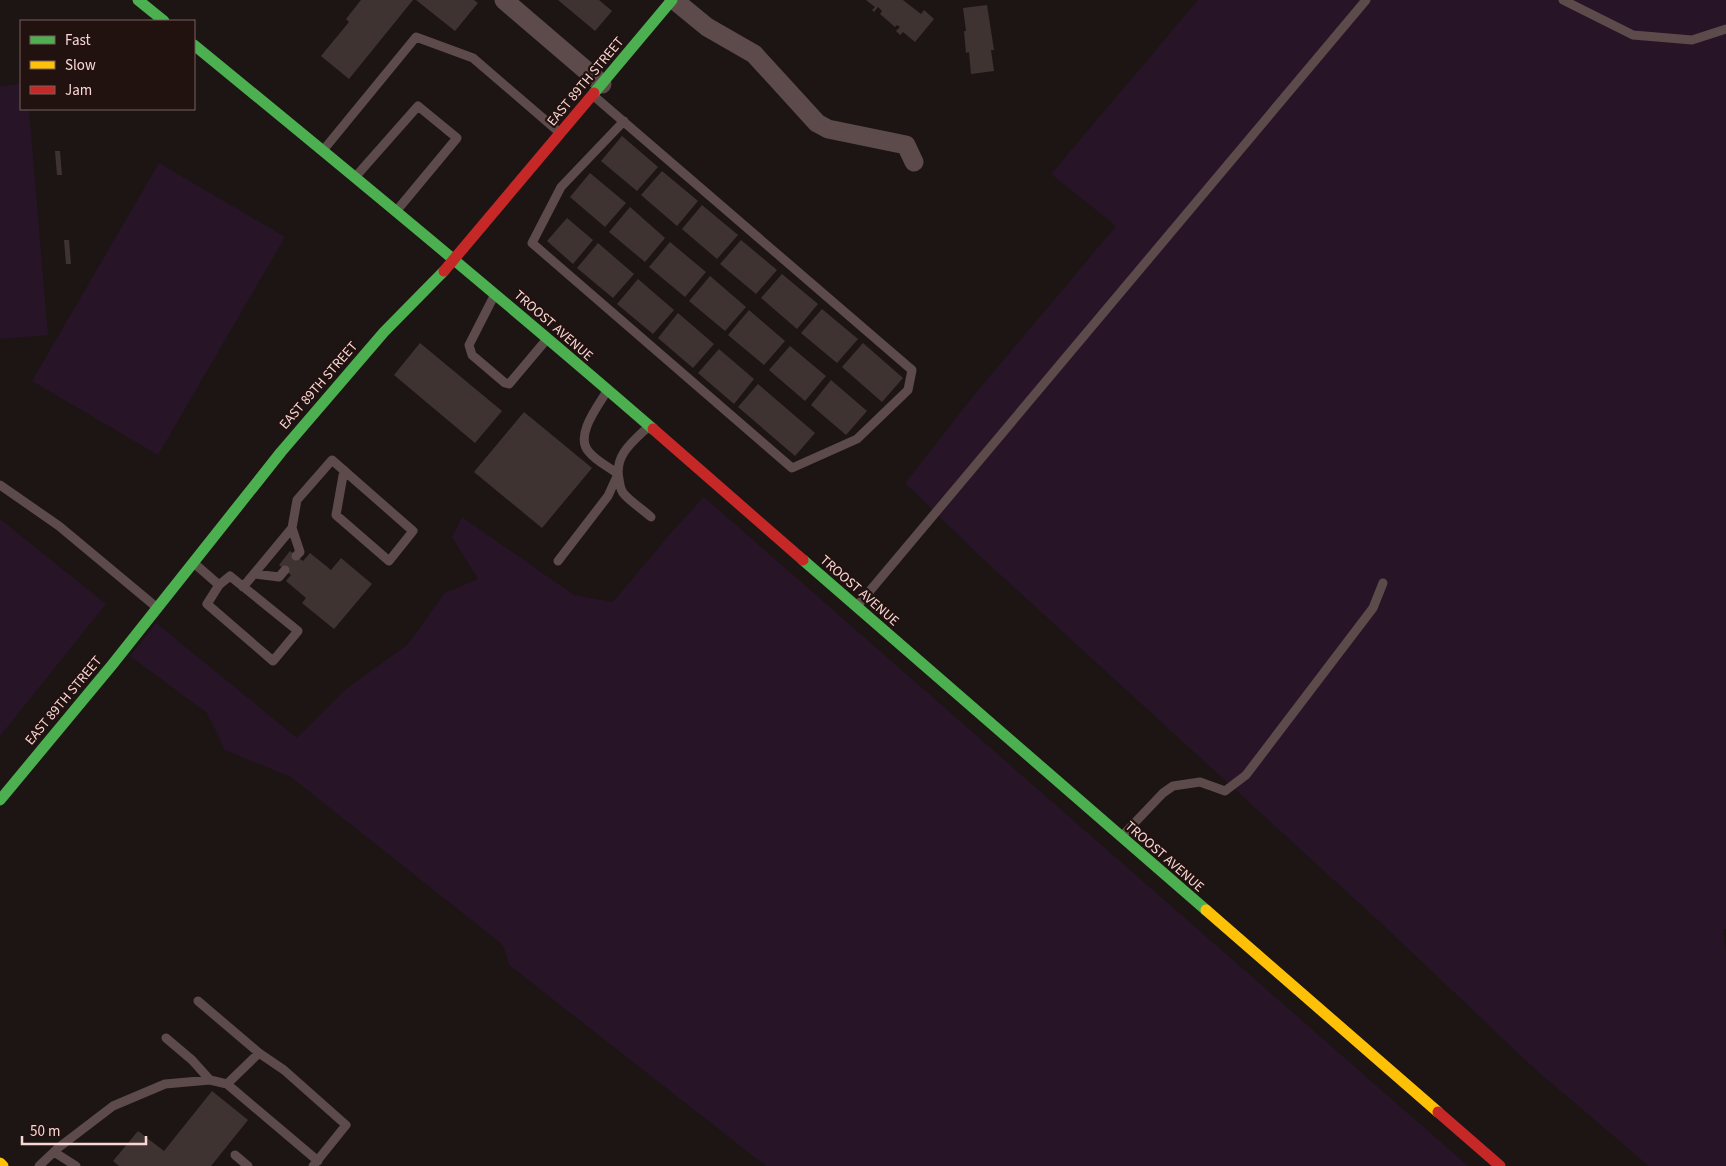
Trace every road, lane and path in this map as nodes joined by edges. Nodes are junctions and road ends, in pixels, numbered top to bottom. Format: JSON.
{"nodes":[{"id":1,"x":138,"y":0,"type":"edge"},
{"id":2,"x":504,"y":0,"type":"edge"},
{"id":3,"x":673,"y":0,"type":"edge"},
{"id":4,"x":1366,"y":0,"type":"edge"},
{"id":5,"x":1563,"y":0,"type":"edge"},
{"id":6,"x":163,"y":20,"type":"edge"},
{"id":7,"x":1726,"y":29,"type":"edge"},
{"id":8,"x":195,"y":47,"type":"edge"},
{"id":9,"x":597,"y":89,"type":"junction"},
{"id":10,"x":624,"y":121,"type":"junction"},
{"id":11,"x":561,"y":133,"type":"junction"},
{"id":12,"x":323,"y":150,"type":"junction"},
{"id":13,"x":914,"y":162,"type":"dead end"},
{"id":14,"x":355,"y":177,"type":"junction"},
{"id":15,"x":397,"y":211,"type":"junction"},
{"id":16,"x":455,"y":259,"type":"junction"},
{"id":17,"x":495,"y":294,"type":"junction"},
{"id":18,"x":548,"y":338,"type":"junction"},
{"id":19,"x":607,"y":390,"type":"junction"},
{"id":20,"x":649,"y":426,"type":"junction"},
{"id":21,"x":344,"y":470,"type":"junction"},
{"id":22,"x":618,"y":474,"type":"junction"},
{"id":23,"x":0,"y":485,"type":"edge"},
{"id":24,"x":651,"y":516,"type":"dead end"},
{"id":25,"x":292,"y":528,"type":"junction"},
{"id":26,"x":296,"y":556,"type":"dead end"},
{"id":27,"x":558,"y":561,"type":"dead end"},
{"id":28,"x":193,"y":562,"type":"junction"},
{"id":29,"x":285,"y":570,"type":"dead end"},
{"id":30,"x":255,"y":574,"type":"junction"},
{"id":31,"x":1383,"y":582,"type":"dead end"},
{"id":32,"x":219,"y":584,"type":"junction"},
{"id":33,"x":243,"y":587,"type":"junction"},
{"id":34,"x":856,"y":607,"type":"junction"},
{"id":35,"x":157,"y":608,"type":"junction"},
{"id":36,"x":0,"y":800,"type":"edge"},
{"id":37,"x":1121,"y":837,"type":"junction"},
{"id":38,"x":198,"y":1001,"type":"dead end"},
{"id":39,"x":166,"y":1038,"type":"dead end"},
{"id":40,"x":259,"y":1053,"type":"junction"},
{"id":41,"x":210,"y":1080,"type":"junction"},
{"id":42,"x":227,"y":1084,"type":"junction"},
{"id":43,"x":54,"y":1152,"type":"junction"},
{"id":44,"x":235,"y":1155,"type":"dead end"},
{"id":45,"x":0,"y":1163,"type":"edge"},
{"id":46,"x":315,"y":1163,"type":"edge"},
{"id":47,"x":4,"y":1166,"type":"edge"},
{"id":48,"x":39,"y":1166,"type":"edge"},
{"id":49,"x":76,"y":1166,"type":"edge"},
{"id":50,"x":248,"y":1166,"type":"edge"},
{"id":51,"x":1500,"y":1166,"type":"edge"}],
"edges":[{"from":1,"to":6,"type":"main road"},
{"from":2,"to":9,"type":"street"},
{"from":3,"to":9,"type":"main road","name":"EAST 89TH STREET"},
{"from":3,"to":13,"type":"street"},
{"from":4,"to":34,"type":"lane"},
{"from":5,"to":7,"type":"lane"},
{"from":8,"to":12,"type":"main road","name":"TROOST AVENUE"},
{"from":9,"to":10,"type":"lane"},
{"from":9,"to":11,"type":"main road","name":"EAST 89TH STREET"},
{"from":10,"to":10,"type":"lane"},
{"from":11,"to":12,"type":"lane"},
{"from":11,"to":16,"type":"main road","name":"EAST 89TH STREET"},
{"from":12,"to":14,"type":"main road","name":"TROOST AVENUE"},
{"from":14,"to":15,"type":"main road","name":"TROOST AVENUE"},
{"from":14,"to":15,"type":"lane"},
{"from":15,"to":16,"type":"main road","name":"TROOST AVENUE"},
{"from":16,"to":17,"type":"main road","name":"TROOST AVENUE"},
{"from":16,"to":28,"type":"main road","name":"EAST 89TH STREET"},
{"from":17,"to":18,"type":"main road","name":"TROOST AVENUE"},
{"from":17,"to":18,"type":"lane"},
{"from":18,"to":19,"type":"main road","name":"TROOST AVENUE"},
{"from":19,"to":20,"type":"main road","name":"TROOST AVENUE"},
{"from":19,"to":22,"type":"lane"},
{"from":20,"to":22,"type":"lane"},
{"from":20,"to":34,"type":"main road","name":"TROOST AVENUE"},
{"from":21,"to":21,"type":"lane"},
{"from":21,"to":25,"type":"lane"},
{"from":22,"to":24,"type":"lane"},
{"from":22,"to":27,"type":"lane"},
{"from":23,"to":35,"type":"lane"},
{"from":25,"to":26,"type":"lane"},
{"from":25,"to":30,"type":"lane"},
{"from":28,"to":32,"type":"lane"},
{"from":28,"to":35,"type":"main road","name":"EAST 89TH STREET"},
{"from":29,"to":30,"type":"lane"},
{"from":30,"to":33,"type":"lane"},
{"from":31,"to":37,"type":"lane"},
{"from":32,"to":33,"type":"lane"},
{"from":32,"to":33,"type":"lane"},
{"from":34,"to":37,"type":"main road","name":"TROOST AVENUE"},
{"from":35,"to":36,"type":"main road","name":"EAST 89TH STREET"},
{"from":37,"to":51,"type":"main road","name":"TROOST AVENUE"},
{"from":38,"to":40,"type":"lane"},
{"from":39,"to":41,"type":"lane"},
{"from":40,"to":42,"type":"lane"},
{"from":40,"to":46,"type":"lane"},
{"from":41,"to":42,"type":"lane"},
{"from":41,"to":43,"type":"lane"},
{"from":42,"to":46,"type":"lane"},
{"from":43,"to":48,"type":"lane"},
{"from":43,"to":49,"type":"lane"},
{"from":44,"to":50,"type":"lane"},
{"from":45,"to":47,"type":"main road"}]}
